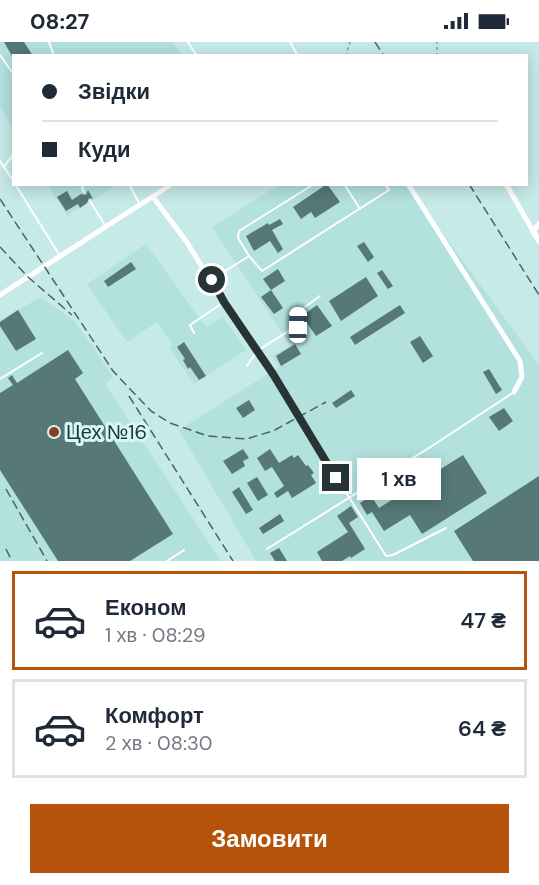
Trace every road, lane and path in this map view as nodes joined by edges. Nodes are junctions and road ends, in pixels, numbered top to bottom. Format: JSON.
{"nodes":[{"id":1,"x":0,"y":56,"type":"edge"},
{"id":2,"x":12,"y":72,"type":"dead end"},
{"id":3,"x":12,"y":156,"type":"edge"},
{"id":4,"x":0,"y":161,"type":"edge"},
{"id":5,"x":4,"y":168,"type":"junction"},
{"id":6,"x":12,"y":180,"type":"edge"},
{"id":7,"x":16,"y":186,"type":"edge"},
{"id":8,"x":83,"y":186,"type":"edge"},
{"id":9,"x":130,"y":186,"type":"edge"},
{"id":10,"x":169,"y":186,"type":"edge"},
{"id":11,"x":311,"y":186,"type":"edge"},
{"id":12,"x":345,"y":186,"type":"edge"},
{"id":13,"x":386,"y":186,"type":"edge"},
{"id":14,"x":409,"y":186,"type":"edge"},
{"id":15,"x":507,"y":186,"type":"edge"},
{"id":16,"x":84,"y":192,"type":"dead end"},
{"id":17,"x":153,"y":197,"type":"junction"},
{"id":18,"x":90,"y":201,"type":"dead end"},
{"id":19,"x":140,"y":205,"type":"junction"},
{"id":20,"x":360,"y":209,"type":"junction"},
{"id":21,"x":539,"y":224,"type":"edge"},
{"id":22,"x":106,"y":227,"type":"junction"},
{"id":23,"x":533,"y":231,"type":"junction"},
{"id":24,"x":539,"y":241,"type":"edge"},
{"id":25,"x":60,"y":256,"type":"junction"},
{"id":26,"x":249,"y":256,"type":"junction"},
{"id":27,"x":212,"y":280,"type":"junction"},
{"id":28,"x":0,"y":295,"type":"edge"},
{"id":29,"x":320,"y":296,"type":"dead end"},
{"id":30,"x":224,"y":302,"type":"junction"},
{"id":31,"x":194,"y":333,"type":"dead end"},
{"id":32,"x":257,"y":351,"type":"junction"},
{"id":33,"x":42,"y":353,"type":"dead end"},
{"id":34,"x":247,"y":366,"type":"dead end"},
{"id":35,"x":267,"y":367,"type":"joint"},
{"id":36,"x":0,"y":379,"type":"edge"},
{"id":37,"x":514,"y":392,"type":"joint"},
{"id":38,"x":349,"y":497,"type":"junction"},
{"id":39,"x":446,"y":528,"type":"dead end"},
{"id":40,"x":267,"y":549,"type":"dead end"},
{"id":41,"x":184,"y":550,"type":"dead end"},
{"id":42,"x":167,"y":561,"type":"edge"}],
"edges":[{"from":1,"to":2,"type":"lane"},
{"from":3,"to":5,"type":"lane"},
{"from":4,"to":5,"type":"lane"},
{"from":5,"to":6,"type":"lane"},
{"from":7,"to":25,"type":"lane"},
{"from":8,"to":16,"type":"lane"},
{"from":9,"to":19,"type":"lane"},
{"from":10,"to":17,"type":"street"},
{"from":11,"to":26,"type":"lane"},
{"from":12,"to":20,"type":"lane"},
{"from":13,"to":20,"type":"lane"},
{"from":14,"to":37,"type":"street"},
{"from":15,"to":23,"type":"street"},
{"from":17,"to":19,"type":"street"},
{"from":17,"to":27,"type":"street"},
{"from":18,"to":22,"type":"lane"},
{"from":19,"to":22,"type":"street"},
{"from":20,"to":26,"type":"lane"},
{"from":21,"to":23,"type":"street"},
{"from":22,"to":25,"type":"street"},
{"from":23,"to":24,"type":"street"},
{"from":25,"to":28,"type":"street"},
{"from":26,"to":27,"type":"lane"},
{"from":27,"to":30,"type":"street"},
{"from":29,"to":32,"type":"lane"},
{"from":30,"to":31,"type":"lane"},
{"from":30,"to":32,"type":"street"},
{"from":32,"to":34,"type":"lane"},
{"from":32,"to":35,"type":"street"},
{"from":33,"to":36,"type":"lane"},
{"from":35,"to":38,"type":"lane"},
{"from":37,"to":38,"type":"lane"},
{"from":38,"to":39,"type":"lane"},
{"from":38,"to":40,"type":"lane"},
{"from":41,"to":42,"type":"lane"}]}
